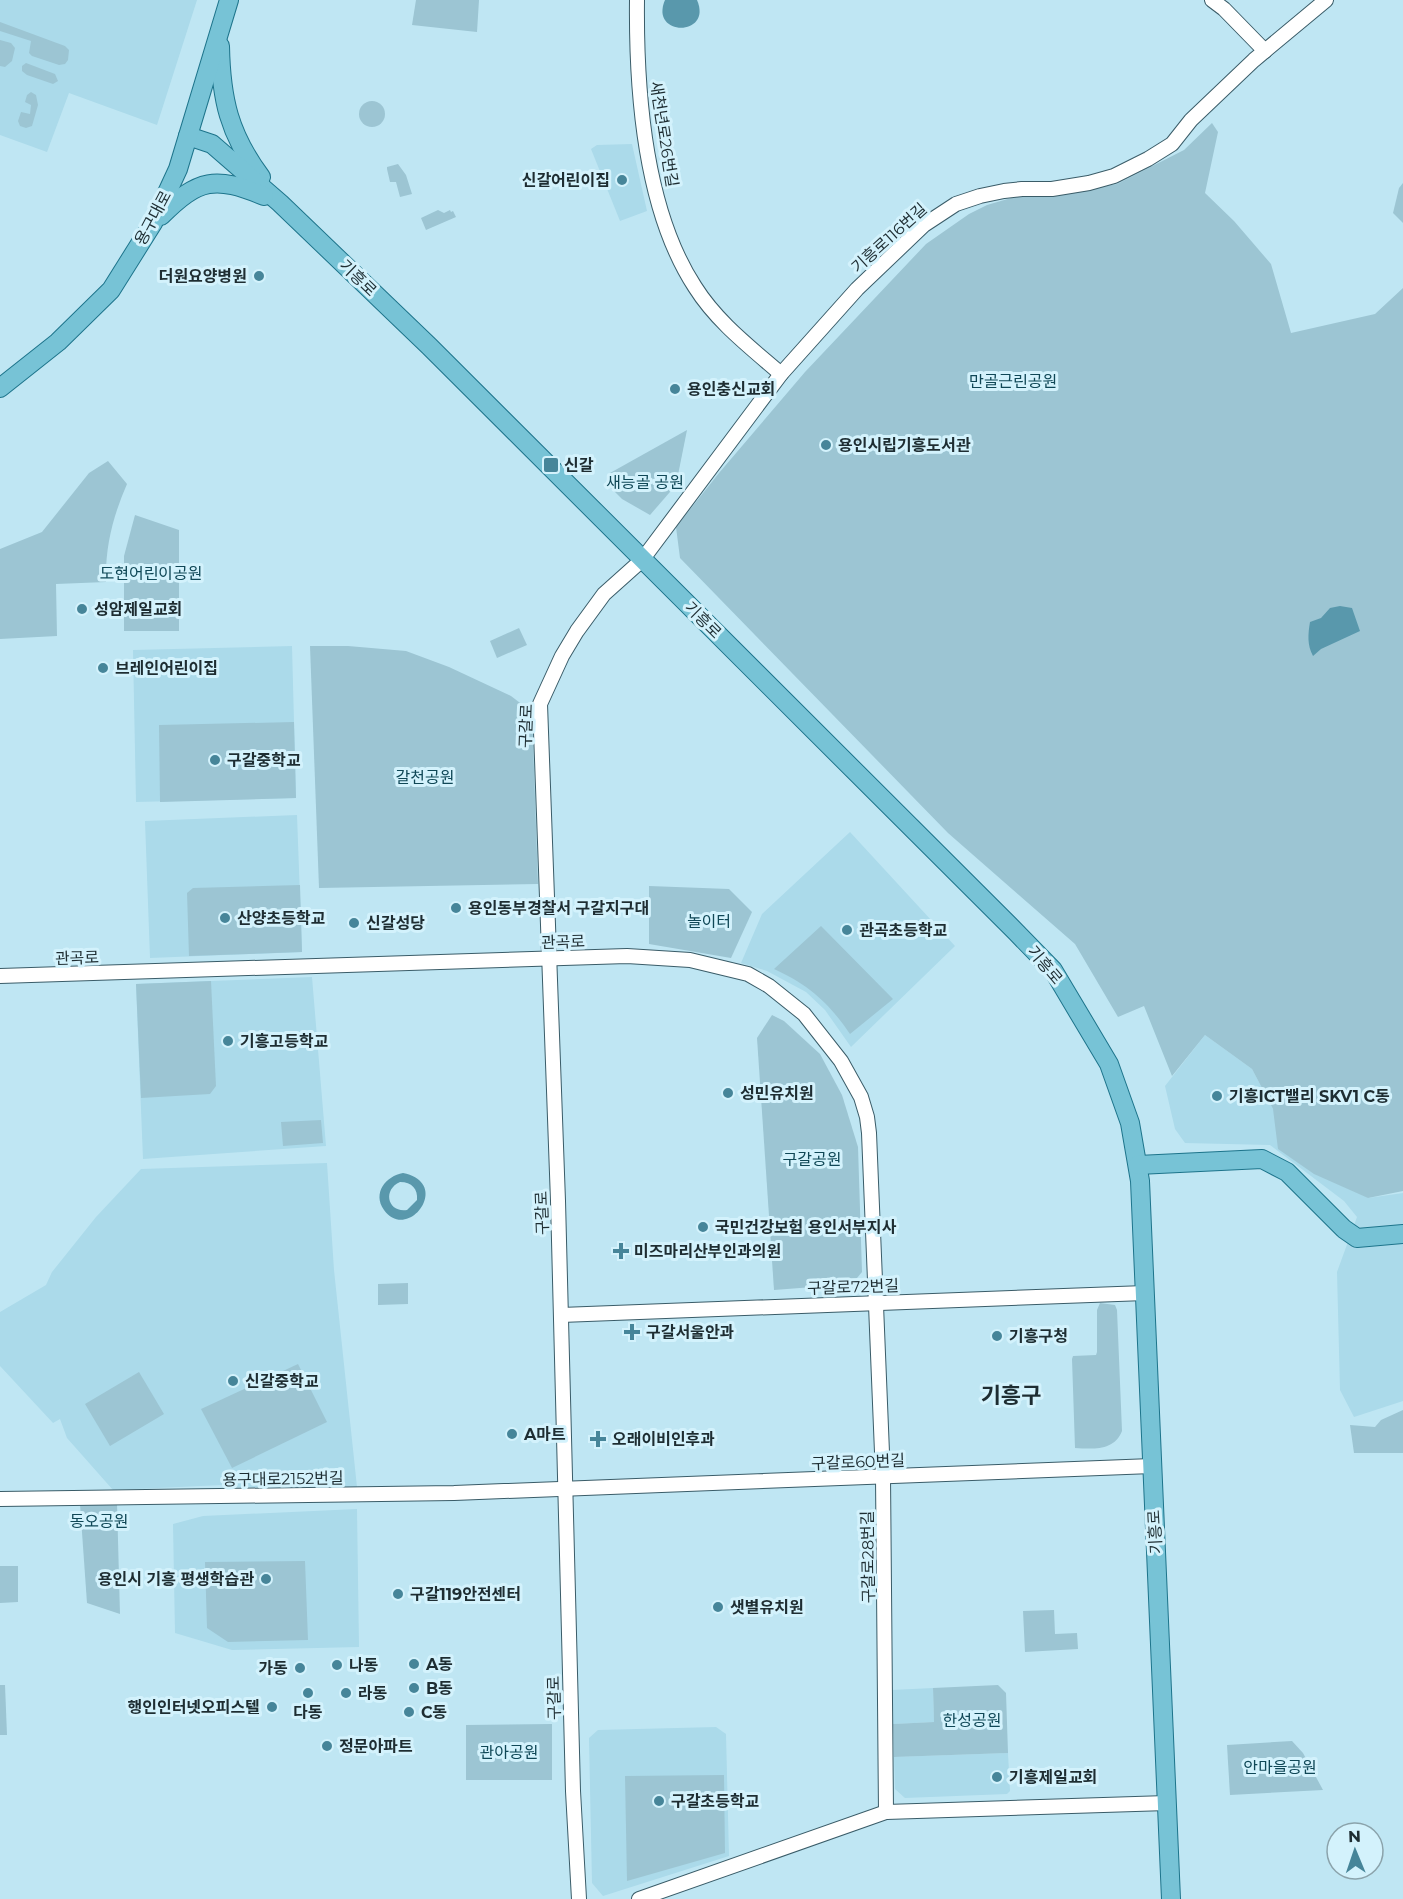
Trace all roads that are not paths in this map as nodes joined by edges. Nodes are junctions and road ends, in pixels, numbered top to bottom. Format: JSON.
{"nodes":[{"id":1,"x":229,"y":0,"type":"edge"},
{"id":2,"x":637,"y":0,"type":"edge"},
{"id":3,"x":1212,"y":0,"type":"edge"},
{"id":4,"x":1326,"y":0,"type":"edge"},
{"id":5,"x":219,"y":33,"type":"junction"},
{"id":6,"x":1265,"y":51,"type":"junction"},
{"id":7,"x":188,"y":136,"type":"junction"},
{"id":8,"x":280,"y":202,"type":"junction"},
{"id":9,"x":153,"y":223,"type":"junction"},
{"id":10,"x":781,"y":374,"type":"junction"},
{"id":11,"x":0,"y":388,"type":"edge"},
{"id":12,"x":642,"y":560,"type":"junction"},
{"id":13,"x":548,"y":959,"type":"junction"},
{"id":14,"x":0,"y":976,"type":"edge"},
{"id":15,"x":1138,"y":1165,"type":"junction"},
{"id":16,"x":1403,"y":1234,"type":"edge"},
{"id":17,"x":1145,"y":1293,"type":"junction"},
{"id":18,"x":875,"y":1303,"type":"junction"},
{"id":19,"x":561,"y":1314,"type":"junction"},
{"id":20,"x":1152,"y":1466,"type":"junction"},
{"id":21,"x":883,"y":1477,"type":"junction"},
{"id":22,"x":566,"y":1489,"type":"junction"},
{"id":23,"x":0,"y":1499,"type":"edge"},
{"id":24,"x":1167,"y":1803,"type":"junction"},
{"id":25,"x":886,"y":1812,"type":"junction"},
{"id":26,"x":579,"y":1899,"type":"edge"},
{"id":27,"x":639,"y":1899,"type":"edge"},
{"id":28,"x":1171,"y":1899,"type":"edge"}],
"edges":[{"from":1,"to":5,"type":"main road","name":"용구대로"},
{"from":2,"to":10,"type":"street","name":"새천년로26번길"},
{"from":3,"to":6,"type":"street"},
{"from":4,"to":6,"type":"street","name":"기흥로116번길"},
{"from":5,"to":7,"type":"main road","name":"용구대로"},
{"from":5,"to":8,"type":"main road"},
{"from":6,"to":10,"type":"street","name":"기흥로116번길"},
{"from":7,"to":8,"type":"main road","name":"기흥로"},
{"from":7,"to":9,"type":"main road","name":"용구대로"},
{"from":8,"to":9,"type":"main road"},
{"from":8,"to":12,"type":"main road","name":"기흥로"},
{"from":9,"to":11,"type":"main road","name":"용구대로"},
{"from":10,"to":12,"type":"street","name":"기흥로116번길"},
{"from":12,"to":13,"type":"street","name":"구갈로"},
{"from":12,"to":15,"type":"main road","name":"기흥로"},
{"from":13,"to":14,"type":"street","name":"관곡로"},
{"from":13,"to":18,"type":"street","name":"관곡로"},
{"from":13,"to":19,"type":"street","name":"구갈로"},
{"from":15,"to":16,"type":"main road"},
{"from":15,"to":17,"type":"main road","name":"기흥로"},
{"from":17,"to":18,"type":"street","name":"구갈로72번길"},
{"from":17,"to":20,"type":"main road","name":"기흥로"},
{"from":18,"to":19,"type":"street","name":"구갈로72번길"},
{"from":18,"to":21,"type":"street","name":"구갈로28번길"},
{"from":19,"to":22,"type":"street","name":"구갈로"},
{"from":20,"to":21,"type":"street","name":"구갈로60번길"},
{"from":20,"to":24,"type":"main road","name":"기흥로"},
{"from":21,"to":22,"type":"street","name":"구갈로60번길"},
{"from":21,"to":25,"type":"street","name":"구갈로28번길"},
{"from":22,"to":23,"type":"street","name":"용구대로2152번길"},
{"from":22,"to":26,"type":"street","name":"구갈로"},
{"from":24,"to":25,"type":"street"},
{"from":24,"to":28,"type":"main road","name":"기흥로"},
{"from":25,"to":27,"type":"street"}]}
